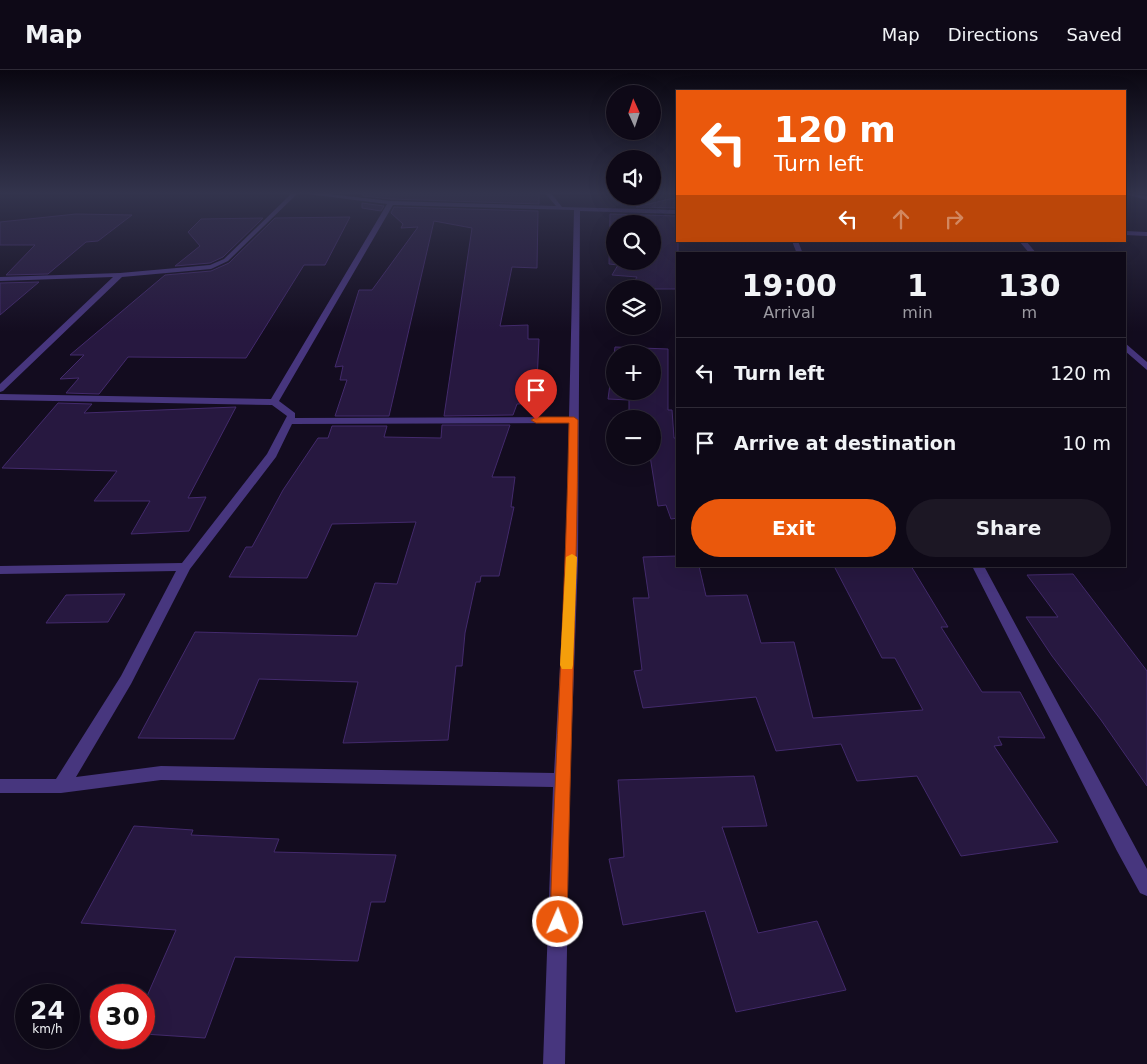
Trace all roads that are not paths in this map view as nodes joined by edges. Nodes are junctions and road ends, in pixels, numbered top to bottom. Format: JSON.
{"nodes":[{"id":1,"x":246,"y":239,"type":"edge"},
{"id":2,"x":370,"y":239,"type":"edge"},
{"id":3,"x":577,"y":239,"type":"edge"},
{"id":4,"x":1023,"y":242,"type":"edge"},
{"id":5,"x":1032,"y":252,"type":"edge"},
{"id":6,"x":120,"y":275,"type":"junction"},
{"id":7,"x":0,"y":279,"type":"edge"},
{"id":8,"x":1126,"y":347,"type":"edge"},
{"id":9,"x":1147,"y":367,"type":"edge"},
{"id":10,"x":0,"y":389,"type":"edge"},
{"id":11,"x":0,"y":397,"type":"edge"},
{"id":12,"x":274,"y":402,"type":"junction"},
{"id":13,"x":574,"y":420,"type":"junction"},
{"id":14,"x":289,"y":421,"type":"junction"},
{"id":15,"x":185,"y":567,"type":"junction"},
{"id":16,"x":979,"y":567,"type":"edge"},
{"id":17,"x":0,"y":570,"type":"edge"},
{"id":18,"x":562,"y":780,"type":"junction"},
{"id":19,"x":0,"y":786,"type":"edge"},
{"id":20,"x":61,"y":786,"type":"junction"},
{"id":21,"x":1147,"y":887,"type":"edge"},
{"id":22,"x":554,"y":1064,"type":"edge"}],
"edges":[{"from":1,"to":6,"type":"street"},
{"from":2,"to":12,"type":"street"},
{"from":3,"to":13,"type":"street"},
{"from":4,"to":5,"type":"street"},
{"from":6,"to":7,"type":"street"},
{"from":6,"to":10,"type":"street"},
{"from":8,"to":9,"type":"street"},
{"from":11,"to":12,"type":"street"},
{"from":12,"to":14,"type":"street"},
{"from":13,"to":14,"type":"street"},
{"from":13,"to":18,"type":"street"},
{"from":14,"to":15,"type":"street"},
{"from":15,"to":17,"type":"street"},
{"from":15,"to":20,"type":"street"},
{"from":16,"to":21,"type":"street"},
{"from":18,"to":20,"type":"street"},
{"from":18,"to":22,"type":"street"},
{"from":19,"to":20,"type":"street"}]}
